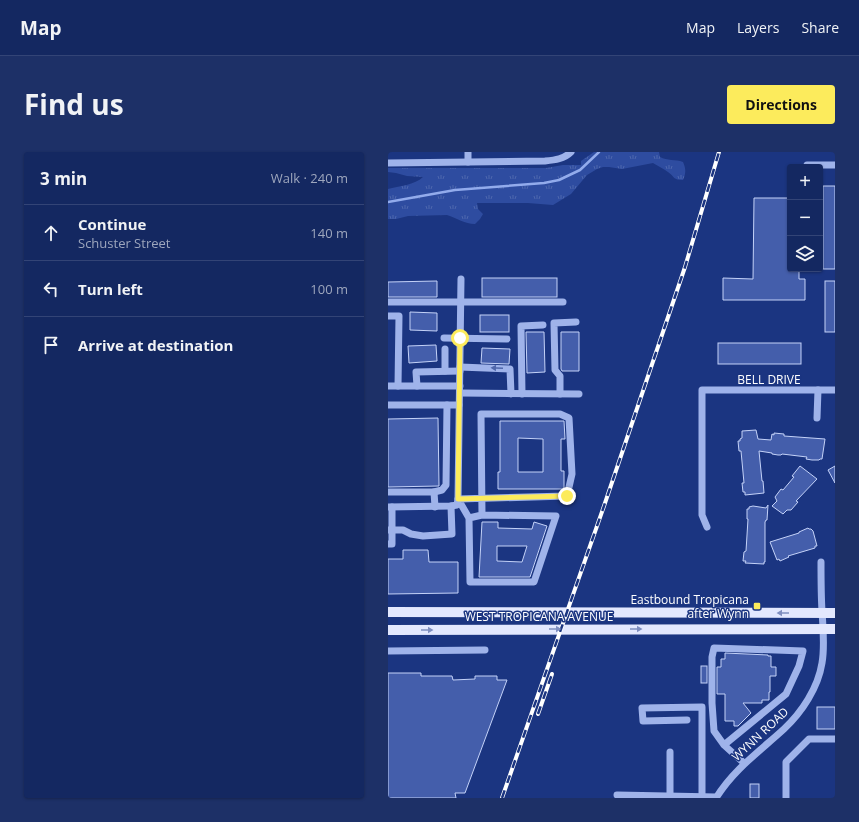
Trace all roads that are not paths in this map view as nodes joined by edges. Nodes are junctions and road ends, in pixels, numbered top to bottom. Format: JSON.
{"nodes":[{"id":1,"x":468,"y":152,"type":"edge"},
{"id":2,"x":569,"y":154,"type":"edge"},
{"id":3,"x":468,"y":162,"type":"junction"},
{"id":4,"x":388,"y":163,"type":"edge"},
{"id":5,"x":823,"y":165,"type":"edge"},
{"id":6,"x":835,"y":165,"type":"edge"},
{"id":7,"x":460,"y":279,"type":"dead end"},
{"id":8,"x":460,"y":301,"type":"junction"},
{"id":9,"x":388,"y":302,"type":"edge"},
{"id":10,"x":563,"y":302,"type":"dead end"},
{"id":11,"x":388,"y":316,"type":"edge"},
{"id":12,"x":576,"y":322,"type":"dead end"},
{"id":13,"x":543,"y":325,"type":"dead end"},
{"id":14,"x":444,"y":338,"type":"dead end"},
{"id":15,"x":460,"y":338,"type":"junction"},
{"id":16,"x":507,"y":339,"type":"dead end"},
{"id":17,"x":445,"y":350,"type":"dead end"},
{"id":18,"x":460,"y":369,"type":"junction"},
{"id":19,"x":445,"y":371,"type":"junction"},
{"id":20,"x":388,"y":386,"type":"edge"},
{"id":21,"x":398,"y":386,"type":"junction"},
{"id":22,"x":417,"y":386,"type":"junction"},
{"id":23,"x":460,"y":390,"type":"junction"},
{"id":24,"x":818,"y":390,"type":"junction"},
{"id":25,"x":835,"y":390,"type":"edge"},
{"id":26,"x":511,"y":394,"type":"junction"},
{"id":27,"x":522,"y":394,"type":"junction"},
{"id":28,"x":560,"y":394,"type":"junction"},
{"id":29,"x":579,"y":394,"type":"dead end"},
{"id":30,"x":388,"y":405,"type":"edge"},
{"id":31,"x":447,"y":405,"type":"junction"},
{"id":32,"x":459,"y":405,"type":"junction"},
{"id":33,"x":818,"y":418,"type":"dead end"},
{"id":34,"x":388,"y":492,"type":"edge"},
{"id":35,"x":434,"y":492,"type":"junction"},
{"id":36,"x":482,"y":499,"type":"junction"},
{"id":37,"x":456,"y":503,"type":"junction"},
{"id":38,"x":435,"y":506,"type":"junction"},
{"id":39,"x":390,"y":507,"type":"edge"},
{"id":40,"x":482,"y":515,"type":"junction"},
{"id":41,"x":469,"y":518,"type":"junction"},
{"id":42,"x":707,"y":527,"type":"dead end"},
{"id":43,"x":390,"y":530,"type":"edge"},
{"id":44,"x":388,"y":544,"type":"edge"},
{"id":45,"x":821,"y":562,"type":"dead end"},
{"id":46,"x":388,"y":612,"type":"edge"},
{"id":47,"x":822,"y":613,"type":"junction"},
{"id":48,"x":835,"y":613,"type":"edge"},
{"id":49,"x":824,"y":629,"type":"junction"},
{"id":50,"x":835,"y":629,"type":"edge"},
{"id":51,"x":388,"y":630,"type":"edge"},
{"id":52,"x":485,"y":650,"type":"dead end"},
{"id":53,"x":388,"y":651,"type":"edge"},
{"id":54,"x":687,"y":720,"type":"dead end"},
{"id":55,"x":835,"y":739,"type":"edge"},
{"id":56,"x":724,"y":745,"type":"junction"},
{"id":57,"x":670,"y":752,"type":"dead end"},
{"id":58,"x":744,"y":763,"type":"junction"},
{"id":59,"x":617,"y":795,"type":"dead end"},
{"id":60,"x":670,"y":796,"type":"junction"},
{"id":61,"x":702,"y":797,"type":"junction"},
{"id":62,"x":716,"y":798,"type":"edge"},
{"id":63,"x":786,"y":798,"type":"edge"}],
"edges":[{"from":1,"to":3,"type":"street"},
{"from":2,"to":3,"type":"street"},
{"from":3,"to":4,"type":"street"},
{"from":5,"to":6,"type":"street"},
{"from":7,"to":8,"type":"street"},
{"from":8,"to":9,"type":"street"},
{"from":8,"to":10,"type":"street"},
{"from":8,"to":15,"type":"street"},
{"from":11,"to":21,"type":"street"},
{"from":12,"to":28,"type":"street"},
{"from":13,"to":27,"type":"street"},
{"from":14,"to":15,"type":"street"},
{"from":15,"to":16,"type":"street"},
{"from":15,"to":18,"type":"street"},
{"from":17,"to":19,"type":"street"},
{"from":18,"to":19,"type":"street"},
{"from":18,"to":23,"type":"street"},
{"from":26,"to":18,"type":"street","one_way":true},
{"from":19,"to":22,"type":"street"},
{"from":20,"to":21,"type":"street"},
{"from":21,"to":22,"type":"street"},
{"from":22,"to":23,"type":"street"},
{"from":23,"to":26,"type":"street"},
{"from":23,"to":32,"type":"street"},
{"from":24,"to":25,"type":"street","name":"BELL DRIVE"},
{"from":24,"to":33,"type":"street"},
{"from":24,"to":42,"type":"street","name":"BELL DRIVE"},
{"from":26,"to":27,"type":"street"},
{"from":27,"to":28,"type":"street"},
{"from":28,"to":29,"type":"street"},
{"from":30,"to":31,"type":"street"},
{"from":31,"to":32,"type":"street"},
{"from":31,"to":35,"type":"street"},
{"from":32,"to":37,"type":"street"},
{"from":34,"to":35,"type":"street"},
{"from":35,"to":38,"type":"street"},
{"from":36,"to":36,"type":"street"},
{"from":36,"to":37,"type":"street"},
{"from":36,"to":40,"type":"street"},
{"from":37,"to":38,"type":"street"},
{"from":37,"to":41,"type":"street"},
{"from":37,"to":43,"type":"street"},
{"from":38,"to":39,"type":"street"},
{"from":39,"to":43,"type":"street"},
{"from":40,"to":41,"type":"street"},
{"from":40,"to":41,"type":"street"},
{"from":43,"to":44,"type":"street"},
{"from":45,"to":47,"type":"street","name":"WYNN ROAD"},
{"from":47,"to":46,"type":"main road","name":"WEST TROPICANA AVENUE","one_way":true},
{"from":47,"to":48,"type":"main road","name":"WEST TROPICANA AVENUE"},
{"from":47,"to":49,"type":"street","name":"WYNN ROAD"},
{"from":49,"to":50,"type":"main road","name":"WEST TROPICANA AVENUE"},
{"from":51,"to":49,"type":"main road","name":"WEST TROPICANA AVENUE","one_way":true},
{"from":49,"to":58,"type":"street","name":"WYNN ROAD"},
{"from":52,"to":53,"type":"street"},
{"from":54,"to":61,"type":"street"},
{"from":55,"to":63,"type":"street"},
{"from":56,"to":56,"type":"street"},
{"from":56,"to":58,"type":"street"},
{"from":57,"to":60,"type":"street"},
{"from":58,"to":62,"type":"street","name":"WYNN ROAD"},
{"from":59,"to":60,"type":"street"},
{"from":60,"to":61,"type":"street"},
{"from":61,"to":62,"type":"street"}]}
